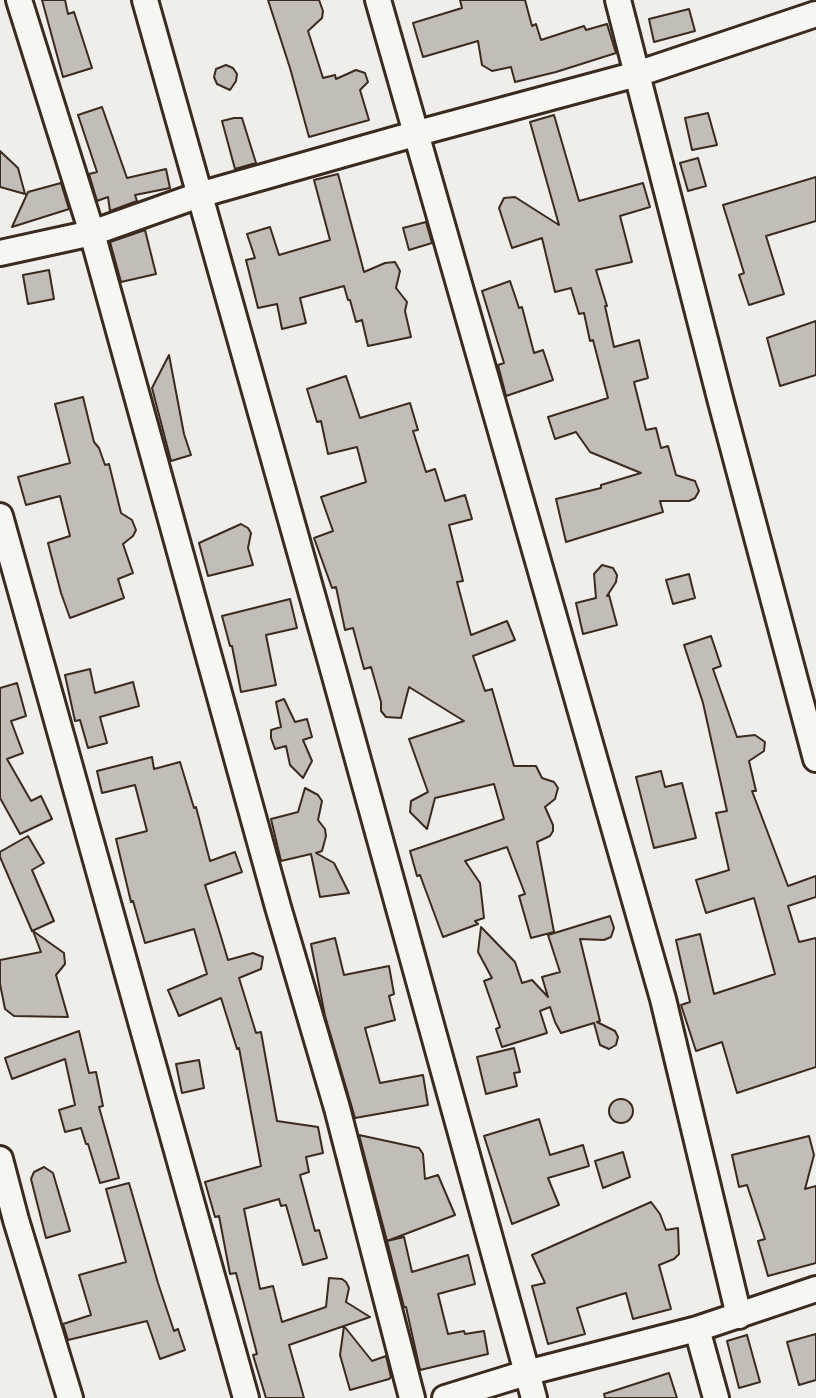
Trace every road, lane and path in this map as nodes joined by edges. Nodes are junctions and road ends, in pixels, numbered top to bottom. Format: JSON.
{"nodes":[{"id":1,"x":19,"y":0,"type":"edge"},
{"id":2,"x":145,"y":0,"type":"edge"},
{"id":3,"x":378,"y":0,"type":"edge"},
{"id":4,"x":618,"y":0,"type":"edge"},
{"id":5,"x":816,"y":14,"type":"edge"},
{"id":6,"x":637,"y":74,"type":"junction"},
{"id":7,"x":418,"y":133,"type":"junction"},
{"id":8,"x":199,"y":195,"type":"junction"},
{"id":9,"x":92,"y":233,"type":"junction"},
{"id":10,"x":0,"y":253,"type":"edge"},
{"id":11,"x":0,"y":516,"type":"edge"},
{"id":12,"x":816,"y":759,"type":"edge"},
{"id":13,"x":0,"y":1159,"type":"edge"},
{"id":14,"x":816,"y":1289,"type":"edge"},
{"id":15,"x":739,"y":1316,"type":"junction"},
{"id":16,"x":696,"y":1329,"type":"junction"},
{"id":17,"x":526,"y":1373,"type":"junction"},
{"id":18,"x":70,"y":1398,"type":"edge"},
{"id":19,"x":246,"y":1398,"type":"edge"},
{"id":20,"x":412,"y":1398,"type":"edge"},
{"id":21,"x":444,"y":1398,"type":"edge"},
{"id":22,"x":534,"y":1398,"type":"edge"},
{"id":23,"x":716,"y":1398,"type":"edge"}],
"edges":[{"from":1,"to":9,"type":"street"},
{"from":2,"to":8,"type":"street"},
{"from":3,"to":7,"type":"street"},
{"from":4,"to":6,"type":"street"},
{"from":5,"to":6,"type":"street"},
{"from":6,"to":7,"type":"street"},
{"from":6,"to":12,"type":"street"},
{"from":7,"to":8,"type":"street"},
{"from":7,"to":15,"type":"street"},
{"from":8,"to":9,"type":"street"},
{"from":8,"to":17,"type":"street"},
{"from":9,"to":10,"type":"street"},
{"from":9,"to":20,"type":"street"},
{"from":11,"to":19,"type":"street"},
{"from":13,"to":18,"type":"street"},
{"from":14,"to":15,"type":"street"},
{"from":15,"to":16,"type":"street"},
{"from":16,"to":17,"type":"street"},
{"from":16,"to":23,"type":"street"},
{"from":17,"to":21,"type":"street"},
{"from":17,"to":22,"type":"street"}]}
